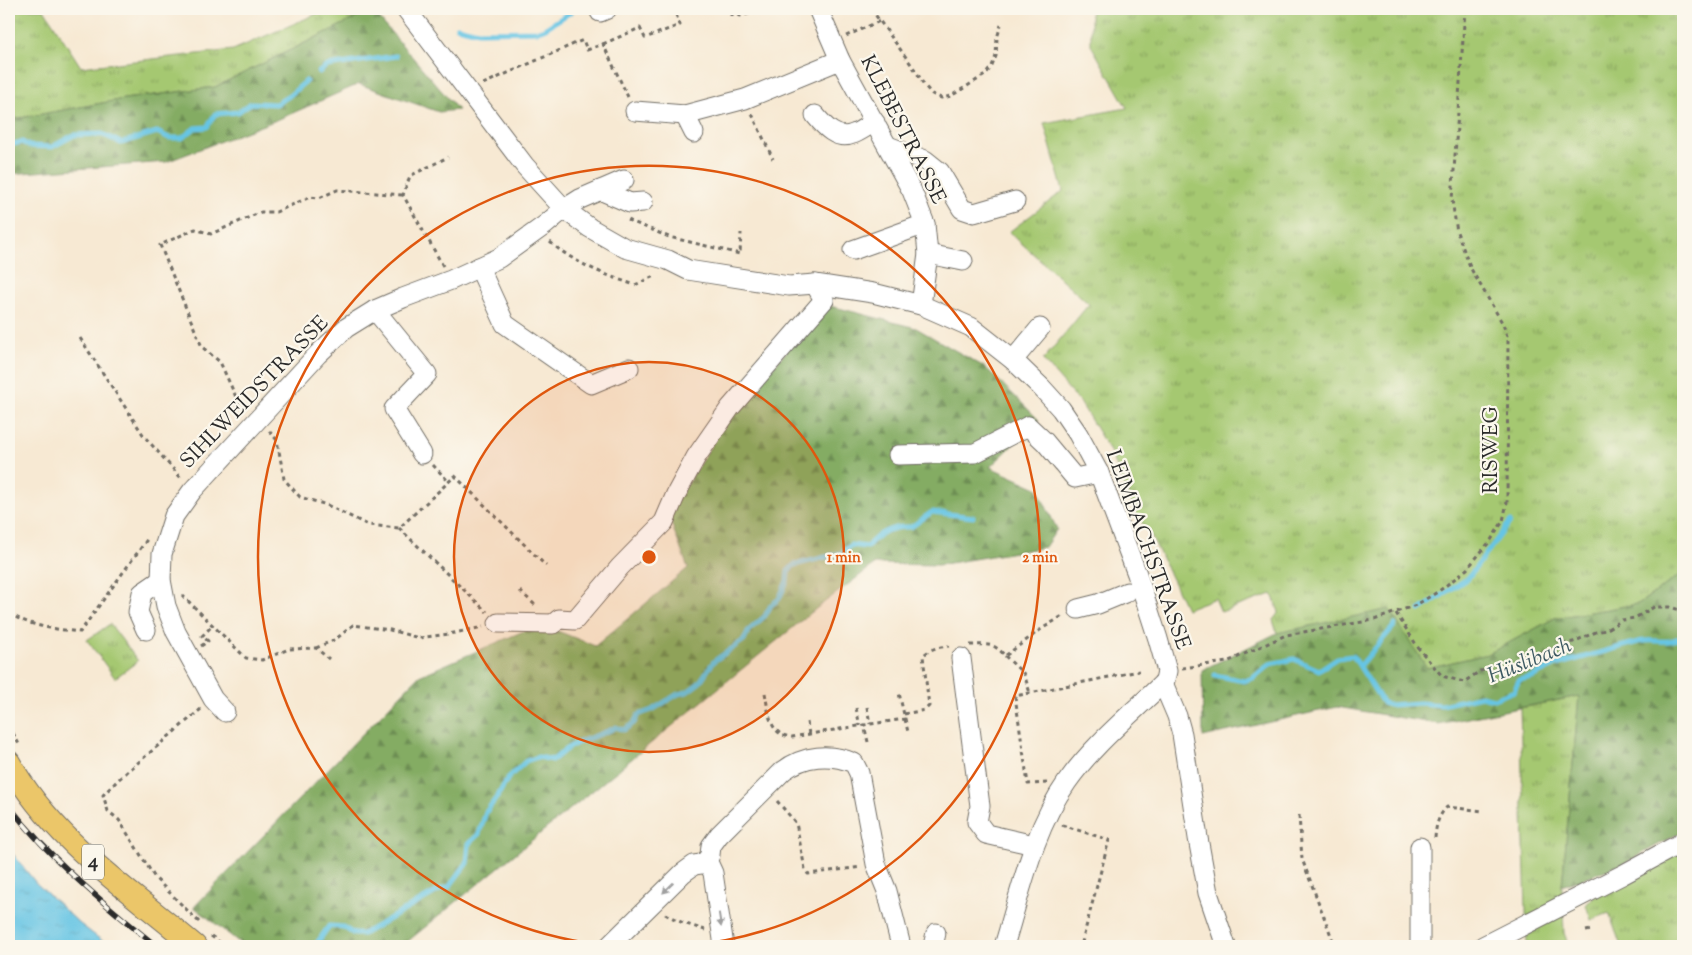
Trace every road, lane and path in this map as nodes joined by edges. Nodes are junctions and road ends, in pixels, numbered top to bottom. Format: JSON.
{"nodes":[{"id":1,"x":406,"y":9,"type":"edge"},
{"id":2,"x":664,"y":9,"type":"edge"},
{"id":3,"x":725,"y":9,"type":"edge"},
{"id":4,"x":763,"y":9,"type":"edge"},
{"id":5,"x":818,"y":9,"type":"edge"},
{"id":6,"x":872,"y":9,"type":"edge"},
{"id":7,"x":1465,"y":9,"type":"edge"},
{"id":8,"x":880,"y":21,"type":"junction"},
{"id":9,"x":1001,"y":25,"type":"dead end"},
{"id":10,"x":844,"y":36,"type":"dead end"},
{"id":11,"x":603,"y":44,"type":"junction"},
{"id":12,"x":840,"y":60,"type":"junction"},
{"id":13,"x":482,"y":84,"type":"dead end"},
{"id":14,"x":745,"y":99,"type":"junction"},
{"id":15,"x":635,"y":111,"type":"joint"},
{"id":16,"x":685,"y":115,"type":"junction"},
{"id":17,"x":815,"y":115,"type":"dead end"},
{"id":18,"x":875,"y":122,"type":"junction"},
{"id":19,"x":694,"y":133,"type":"dead end"},
{"id":20,"x":888,"y":146,"type":"junction"},
{"id":21,"x":448,"y":157,"type":"dead end"},
{"id":22,"x":773,"y":159,"type":"dead end"},
{"id":23,"x":624,"y":180,"type":"dead end"},
{"id":24,"x":600,"y":190,"type":"junction"},
{"id":25,"x":403,"y":195,"type":"junction"},
{"id":26,"x":643,"y":202,"type":"dead end"},
{"id":27,"x":1015,"y":202,"type":"dead end"},
{"id":28,"x":564,"y":209,"type":"junction"},
{"id":29,"x":924,"y":224,"type":"junction"},
{"id":30,"x":638,"y":225,"type":"dead end"},
{"id":31,"x":742,"y":234,"type":"dead end"},
{"id":32,"x":548,"y":240,"type":"dead end"},
{"id":33,"x":853,"y":250,"type":"dead end"},
{"id":34,"x":928,"y":254,"type":"junction"},
{"id":35,"x":963,"y":261,"type":"dead end"},
{"id":36,"x":479,"y":267,"type":"junction"},
{"id":37,"x":654,"y":276,"type":"dead end"},
{"id":38,"x":451,"y":280,"type":"junction"},
{"id":39,"x":815,"y":284,"type":"junction"},
{"id":40,"x":921,"y":305,"type":"junction"},
{"id":41,"x":375,"y":310,"type":"junction"},
{"id":42,"x":1040,"y":328,"type":"dead end"},
{"id":43,"x":80,"y":338,"type":"dead end"},
{"id":44,"x":1013,"y":360,"type":"junction"},
{"id":45,"x":629,"y":368,"type":"dead end"},
{"id":46,"x":258,"y":419,"type":"junction"},
{"id":47,"x":422,"y":454,"type":"joint"},
{"id":48,"x":898,"y":455,"type":"dead end"},
{"id":49,"x":1098,"y":473,"type":"junction"},
{"id":50,"x":449,"y":482,"type":"junction"},
{"id":51,"x":192,"y":491,"type":"junction"},
{"id":52,"x":174,"y":516,"type":"junction"},
{"id":53,"x":399,"y":528,"type":"junction"},
{"id":54,"x":546,"y":566,"type":"dead end"},
{"id":55,"x":161,"y":580,"type":"junction"},
{"id":56,"x":178,"y":591,"type":"dead end"},
{"id":57,"x":1127,"y":592,"type":"dead end"},
{"id":58,"x":1078,"y":609,"type":"dead end"},
{"id":59,"x":1683,"y":611,"type":"edge"},
{"id":60,"x":9,"y":613,"type":"edge"},
{"id":61,"x":1396,"y":613,"type":"junction"},
{"id":62,"x":498,"y":623,"type":"junction"},
{"id":63,"x":146,"y":630,"type":"dead end"},
{"id":64,"x":316,"y":648,"type":"junction"},
{"id":65,"x":1005,"y":656,"type":"dead end"},
{"id":66,"x":961,"y":658,"type":"dead end"},
{"id":67,"x":329,"y":659,"type":"dead end"},
{"id":68,"x":1139,"y":671,"type":"dead end"},
{"id":69,"x":1165,"y":677,"type":"junction"},
{"id":70,"x":898,"y":692,"type":"dead end"},
{"id":71,"x":765,"y":693,"type":"dead end"},
{"id":72,"x":1030,"y":693,"type":"junction"},
{"id":73,"x":219,"y":705,"type":"joint"},
{"id":74,"x":867,"y":707,"type":"dead end"},
{"id":75,"x":856,"y":708,"type":"dead end"},
{"id":76,"x":905,"y":719,"type":"junction"},
{"id":77,"x":807,"y":722,"type":"dead end"},
{"id":78,"x":870,"y":724,"type":"junction"},
{"id":79,"x":864,"y":725,"type":"junction"},
{"id":80,"x":9,"y":726,"type":"edge"},
{"id":81,"x":860,"y":726,"type":"junction"},
{"id":82,"x":908,"y":732,"type":"dead end"},
{"id":83,"x":810,"y":734,"type":"junction"},
{"id":84,"x":868,"y":742,"type":"dead end"},
{"id":85,"x":15,"y":755,"type":"edge"},
{"id":86,"x":1050,"y":782,"type":"dead end"},
{"id":87,"x":772,"y":795,"type":"dead end"},
{"id":88,"x":1484,"y":810,"type":"dead end"},
{"id":89,"x":1298,"y":815,"type":"dead end"},
{"id":90,"x":1062,"y":825,"type":"dead end"},
{"id":91,"x":1683,"y":842,"type":"edge"},
{"id":92,"x":1034,"y":845,"type":"junction"},
{"id":93,"x":1427,"y":846,"type":"joint"},
{"id":94,"x":707,"y":860,"type":"junction"},
{"id":95,"x":869,"y":865,"type":"dead end"},
{"id":96,"x":176,"y":907,"type":"dead end"},
{"id":97,"x":666,"y":914,"type":"dead end"},
{"id":98,"x":706,"y":930,"type":"dead end"},
{"id":99,"x":203,"y":932,"type":"edge"},
{"id":100,"x":224,"y":946,"type":"edge"},
{"id":101,"x":609,"y":946,"type":"edge"},
{"id":102,"x":724,"y":946,"type":"edge"},
{"id":103,"x":901,"y":946,"type":"edge"},
{"id":104,"x":1004,"y":946,"type":"edge"},
{"id":105,"x":1081,"y":946,"type":"edge"},
{"id":106,"x":1226,"y":946,"type":"edge"},
{"id":107,"x":1335,"y":946,"type":"edge"},
{"id":108,"x":1420,"y":946,"type":"edge"},
{"id":109,"x":1483,"y":946,"type":"edge"}],
"edges":[{"from":1,"to":28,"type":"street","name":"LEIMBACHSTRASSE"},
{"from":2,"to":11,"type":"path"},
{"from":3,"to":4,"type":"path"},
{"from":5,"to":12,"type":"street","name":"KLEBESTRASSE"},
{"from":6,"to":8,"type":"path"},
{"from":7,"to":61,"type":"path","name":"RISWEG"},
{"from":8,"to":9,"type":"path"},
{"from":8,"to":10,"type":"path"},
{"from":11,"to":13,"type":"path"},
{"from":11,"to":15,"type":"path"},
{"from":12,"to":14,"type":"street"},
{"from":12,"to":18,"type":"street","name":"KLEBESTRASSE"},
{"from":14,"to":16,"type":"street"},
{"from":14,"to":22,"type":"path"},
{"from":15,"to":16,"type":"street"},
{"from":16,"to":19,"type":"street"},
{"from":17,"to":18,"type":"street"},
{"from":18,"to":20,"type":"street","name":"KLEBESTRASSE"},
{"from":20,"to":27,"type":"street"},
{"from":20,"to":29,"type":"street","name":"KLEBESTRASSE"},
{"from":21,"to":25,"type":"path"},
{"from":23,"to":24,"type":"street","name":"SIHLWEIDSTRASSE"},
{"from":24,"to":26,"type":"street"},
{"from":24,"to":28,"type":"street","name":"SIHLWEIDSTRASSE"},
{"from":25,"to":38,"type":"path"},
{"from":25,"to":46,"type":"path"},
{"from":28,"to":36,"type":"street","name":"SIHLWEIDSTRASSE"},
{"from":28,"to":39,"type":"street","name":"LEIMBACHSTRASSE"},
{"from":29,"to":33,"type":"street"},
{"from":29,"to":34,"type":"street","name":"KLEBESTRASSE"},
{"from":30,"to":31,"type":"path"},
{"from":32,"to":37,"type":"path"},
{"from":34,"to":35,"type":"street"},
{"from":34,"to":40,"type":"street","name":"KLEBESTRASSE"},
{"from":36,"to":38,"type":"street","name":"SIHLWEIDSTRASSE"},
{"from":36,"to":45,"type":"street"},
{"from":38,"to":41,"type":"street","name":"SIHLWEIDSTRASSE"},
{"from":39,"to":40,"type":"street","name":"LEIMBACHSTRASSE"},
{"from":39,"to":62,"type":"street"},
{"from":40,"to":44,"type":"street","name":"LEIMBACHSTRASSE"},
{"from":41,"to":46,"type":"street","name":"SIHLWEIDSTRASSE"},
{"from":41,"to":47,"type":"street"},
{"from":42,"to":44,"type":"street"},
{"from":43,"to":51,"type":"path"},
{"from":44,"to":49,"type":"street","name":"LEIMBACHSTRASSE"},
{"from":46,"to":51,"type":"street","name":"SIHLWEIDSTRASSE"},
{"from":46,"to":53,"type":"path"},
{"from":47,"to":50,"type":"path"},
{"from":48,"to":49,"type":"street"},
{"from":49,"to":69,"type":"street","name":"LEIMBACHSTRASSE"},
{"from":50,"to":53,"type":"path"},
{"from":50,"to":54,"type":"path"},
{"from":51,"to":52,"type":"street","name":"SIHLWEIDSTRASSE"},
{"from":52,"to":55,"type":"street","name":"SIHLWEIDSTRASSE"},
{"from":52,"to":60,"type":"path"},
{"from":53,"to":62,"type":"path"},
{"from":55,"to":63,"type":"street"},
{"from":55,"to":73,"type":"street","name":"SIHLWEIDSTRASSE"},
{"from":56,"to":64,"type":"path"},
{"from":57,"to":58,"type":"street"},
{"from":59,"to":61,"type":"path"},
{"from":61,"to":69,"type":"path","name":"RISWEG"},
{"from":62,"to":64,"type":"path"},
{"from":64,"to":67,"type":"path"},
{"from":65,"to":72,"type":"path"},
{"from":66,"to":92,"type":"street"},
{"from":68,"to":72,"type":"path"},
{"from":69,"to":92,"type":"street","name":"LEIMBACHSTRASSE"},
{"from":69,"to":106,"type":"street"},
{"from":70,"to":76,"type":"path"},
{"from":71,"to":83,"type":"path"},
{"from":72,"to":86,"type":"path"},
{"from":73,"to":99,"type":"path"},
{"from":74,"to":78,"type":"path"},
{"from":75,"to":81,"type":"path"},
{"from":76,"to":78,"type":"path"},
{"from":76,"to":82,"type":"path"},
{"from":77,"to":83,"type":"path"},
{"from":78,"to":79,"type":"path"},
{"from":79,"to":81,"type":"path"},
{"from":79,"to":84,"type":"path"},
{"from":80,"to":85,"type":"path"},
{"from":81,"to":83,"type":"path"},
{"from":85,"to":99,"type":"main road","number":"4"},
{"from":87,"to":95,"type":"path"},
{"from":88,"to":93,"type":"path"},
{"from":89,"to":107,"type":"path"},
{"from":90,"to":105,"type":"path"},
{"from":91,"to":109,"type":"street"},
{"from":92,"to":104,"type":"street","name":"LEIMBACHSTRASSE"},
{"from":93,"to":108,"type":"street"},
{"from":94,"to":101,"type":"street","one_way":true},
{"from":94,"to":102,"type":"street","one_way":true},
{"from":94,"to":103,"type":"street"},
{"from":96,"to":99,"type":"path"},
{"from":97,"to":98,"type":"path"},
{"from":99,"to":100,"type":"path"}]}
